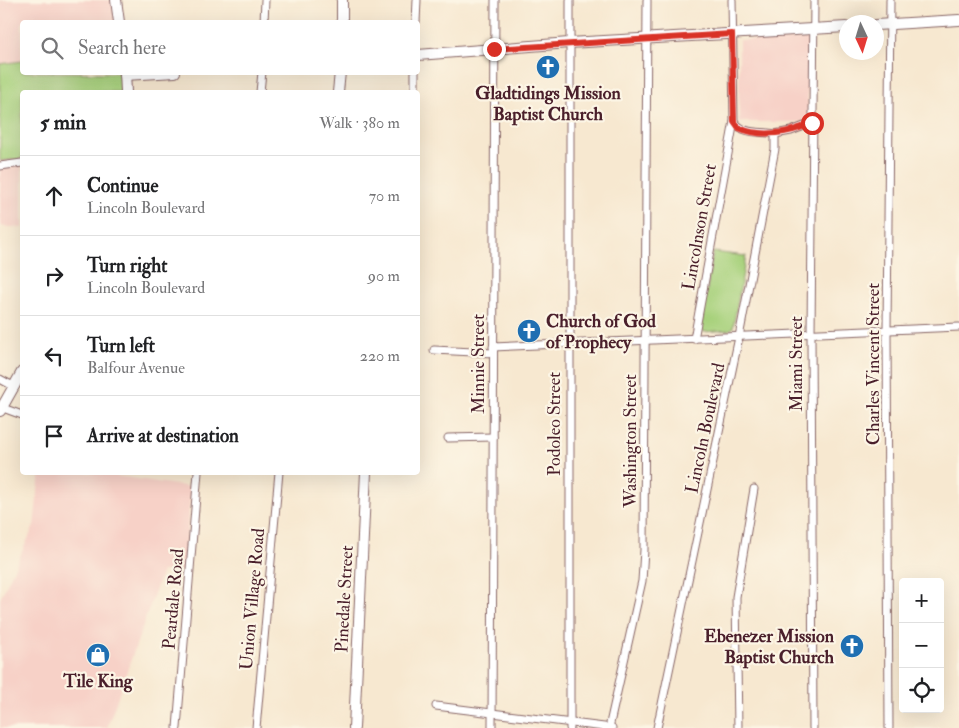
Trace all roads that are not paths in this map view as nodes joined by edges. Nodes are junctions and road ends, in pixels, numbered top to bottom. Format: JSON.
{"nodes":[{"id":1,"x":116,"y":0,"type":"edge"},
{"id":2,"x":265,"y":0,"type":"edge"},
{"id":3,"x":342,"y":0,"type":"edge"},
{"id":4,"x":417,"y":0,"type":"edge"},
{"id":5,"x":495,"y":0,"type":"edge"},
{"id":6,"x":570,"y":0,"type":"edge"},
{"id":7,"x":647,"y":0,"type":"edge"},
{"id":8,"x":732,"y":0,"type":"edge"},
{"id":9,"x":814,"y":0,"type":"edge"},
{"id":10,"x":890,"y":0,"type":"edge"},
{"id":11,"x":119,"y":20,"type":"edge"},
{"id":12,"x":264,"y":20,"type":"edge"},
{"id":13,"x":342,"y":20,"type":"edge"},
{"id":14,"x":416,"y":20,"type":"edge"},
{"id":15,"x":959,"y":20,"type":"edge"},
{"id":16,"x":884,"y":24,"type":"edge"},
{"id":17,"x":890,"y":24,"type":"junction"},
{"id":18,"x":839,"y":27,"type":"edge"},
{"id":19,"x":813,"y":29,"type":"junction"},
{"id":20,"x":732,"y":34,"type":"junction"},
{"id":21,"x":646,"y":38,"type":"junction"},
{"id":22,"x":569,"y":43,"type":"junction"},
{"id":23,"x":494,"y":49,"type":"junction"},
{"id":24,"x":420,"y":55,"type":"edge"},
{"id":25,"x":125,"y":75,"type":"edge"},
{"id":26,"x":262,"y":75,"type":"edge"},
{"id":27,"x":340,"y":75,"type":"edge"},
{"id":28,"x":416,"y":75,"type":"edge"},
{"id":29,"x":126,"y":90,"type":"edge"},
{"id":30,"x":260,"y":90,"type":"edge"},
{"id":31,"x":338,"y":90,"type":"edge"},
{"id":32,"x":416,"y":90,"type":"edge"},
{"id":33,"x":734,"y":121,"type":"junction"},
{"id":34,"x":812,"y":123,"type":"junction"},
{"id":35,"x":775,"y":134,"type":"junction"},
{"id":36,"x":20,"y":163,"type":"edge"},
{"id":37,"x":0,"y":166,"type":"edge"},
{"id":38,"x":959,"y":327,"type":"edge"},
{"id":39,"x":887,"y":331,"type":"junction"},
{"id":40,"x":811,"y":334,"type":"junction"},
{"id":41,"x":739,"y":337,"type":"junction"},
{"id":42,"x":694,"y":339,"type":"junction"},
{"id":43,"x":646,"y":342,"type":"junction"},
{"id":44,"x":569,"y":344,"type":"junction"},
{"id":45,"x":434,"y":350,"type":"dead end"},
{"id":46,"x":493,"y":350,"type":"junction"},
{"id":47,"x":20,"y":376,"type":"edge"},
{"id":48,"x":0,"y":378,"type":"edge"},
{"id":49,"x":15,"y":387,"type":"junction"},
{"id":50,"x":2,"y":409,"type":"edge"},
{"id":51,"x":20,"y":414,"type":"edge"},
{"id":52,"x":493,"y":437,"type":"junction"},
{"id":53,"x":448,"y":438,"type":"dead end"},
{"id":54,"x":198,"y":475,"type":"edge"},
{"id":55,"x":279,"y":475,"type":"edge"},
{"id":56,"x":366,"y":475,"type":"edge"},
{"id":57,"x":754,"y":489,"type":"dead end"},
{"id":58,"x":436,"y":706,"type":"dead end"},
{"id":59,"x":492,"y":714,"type":"junction"},
{"id":60,"x":570,"y":725,"type":"edge"},
{"id":61,"x":177,"y":728,"type":"edge"},
{"id":62,"x":256,"y":728,"type":"edge"},
{"id":63,"x":354,"y":728,"type":"edge"},
{"id":64,"x":492,"y":728,"type":"edge"},
{"id":65,"x":611,"y":728,"type":"edge"},
{"id":66,"x":657,"y":728,"type":"edge"},
{"id":67,"x":738,"y":728,"type":"edge"},
{"id":68,"x":813,"y":728,"type":"edge"},
{"id":69,"x":890,"y":728,"type":"edge"}],
"edges":[{"from":1,"to":11,"type":"street"},
{"from":2,"to":12,"type":"street"},
{"from":3,"to":13,"type":"street"},
{"from":4,"to":14,"type":"street"},
{"from":5,"to":23,"type":"street","name":"Minnie Street"},
{"from":6,"to":22,"type":"street","name":"Podoleo Street"},
{"from":7,"to":21,"type":"street","name":"Washington Street"},
{"from":8,"to":20,"type":"street"},
{"from":9,"to":19,"type":"street","name":"Miami Street"},
{"from":10,"to":17,"type":"street","name":"Charles Vincent Street"},
{"from":15,"to":17,"type":"street"},
{"from":16,"to":17,"type":"street"},
{"from":17,"to":39,"type":"street","name":"Charles Vincent Street"},
{"from":18,"to":19,"type":"street"},
{"from":19,"to":20,"type":"street"},
{"from":19,"to":34,"type":"street","name":"Miami Street"},
{"from":20,"to":21,"type":"street"},
{"from":20,"to":33,"type":"street"},
{"from":21,"to":22,"type":"street"},
{"from":21,"to":43,"type":"street","name":"Washington Street"},
{"from":22,"to":23,"type":"street"},
{"from":22,"to":44,"type":"street","name":"Podoleo Street"},
{"from":23,"to":24,"type":"street"},
{"from":23,"to":46,"type":"street","name":"Minnie Street"},
{"from":25,"to":29,"type":"street"},
{"from":26,"to":30,"type":"street"},
{"from":27,"to":31,"type":"street"},
{"from":28,"to":32,"type":"street"},
{"from":33,"to":35,"type":"street"},
{"from":33,"to":42,"type":"street","name":"Lincolnson Street"},
{"from":34,"to":35,"type":"street"},
{"from":34,"to":40,"type":"street","name":"Miami Street"},
{"from":35,"to":41,"type":"street","name":"Lincoln Boulevard"},
{"from":36,"to":37,"type":"street"},
{"from":38,"to":39,"type":"street"},
{"from":39,"to":40,"type":"street"},
{"from":39,"to":69,"type":"street","name":"Charles Vincent Street"},
{"from":40,"to":41,"type":"street"},
{"from":40,"to":68,"type":"street","name":"Miami Street"},
{"from":41,"to":42,"type":"street"},
{"from":41,"to":66,"type":"street","name":"Lincoln Boulevard"},
{"from":42,"to":43,"type":"street"},
{"from":43,"to":44,"type":"street"},
{"from":43,"to":65,"type":"street","name":"Washington Street"},
{"from":44,"to":46,"type":"street"},
{"from":44,"to":60,"type":"street","name":"Podoleo Street"},
{"from":45,"to":46,"type":"street"},
{"from":46,"to":52,"type":"street","name":"Minnie Street"},
{"from":47,"to":49,"type":"street"},
{"from":48,"to":49,"type":"street"},
{"from":49,"to":50,"type":"street"},
{"from":50,"to":51,"type":"street"},
{"from":52,"to":53,"type":"street"},
{"from":52,"to":59,"type":"street","name":"Minnie Street"},
{"from":54,"to":61,"type":"street","name":"Peardale Road"},
{"from":55,"to":62,"type":"street","name":"Union Village Road"},
{"from":56,"to":63,"type":"street","name":"Pinedale Street"},
{"from":57,"to":67,"type":"street"},
{"from":58,"to":59,"type":"street"},
{"from":59,"to":60,"type":"street"},
{"from":59,"to":64,"type":"street","name":"Minnie Street"},
{"from":60,"to":65,"type":"street"}]}
